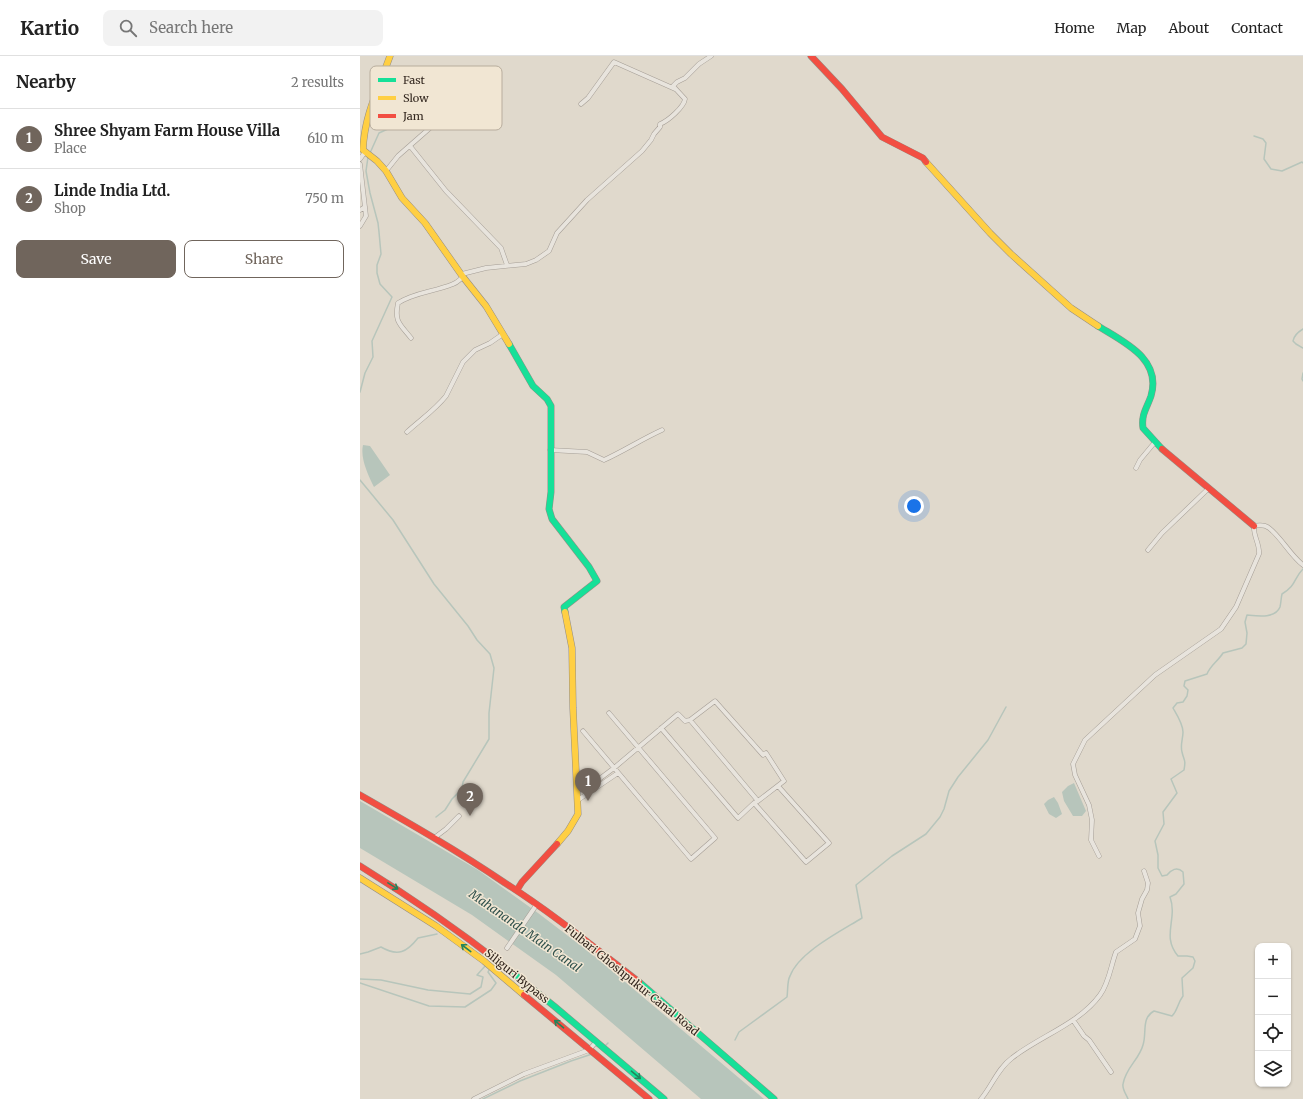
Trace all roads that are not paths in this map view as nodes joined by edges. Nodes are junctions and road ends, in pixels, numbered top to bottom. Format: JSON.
{"nodes":[{"id":1,"x":390,"y":56,"type":"edge"},
{"id":2,"x":711,"y":56,"type":"edge"},
{"id":3,"x":811,"y":56,"type":"edge"},
{"id":4,"x":386,"y":66,"type":"edge"},
{"id":5,"x":675,"y":89,"type":"junction"},
{"id":6,"x":582,"y":104,"type":"dead end"},
{"id":7,"x":370,"y":108,"type":"edge"},
{"id":8,"x":427,"y":130,"type":"edge"},
{"id":9,"x":410,"y":146,"type":"junction"},
{"id":10,"x":365,"y":152,"type":"junction"},
{"id":11,"x":360,"y":159,"type":"edge"},
{"id":12,"x":360,"y":164,"type":"edge"},
{"id":13,"x":386,"y":171,"type":"junction"},
{"id":14,"x":366,"y":206,"type":"junction"},
{"id":15,"x":360,"y":210,"type":"edge"},
{"id":16,"x":360,"y":226,"type":"edge"},
{"id":17,"x":507,"y":265,"type":"junction"},
{"id":18,"x":462,"y":276,"type":"junction"},
{"id":19,"x":503,"y":334,"type":"junction"},
{"id":20,"x":411,"y":338,"type":"dead end"},
{"id":21,"x":662,"y":430,"type":"dead end"},
{"id":22,"x":407,"y":432,"type":"dead end"},
{"id":23,"x":1155,"y":442,"type":"junction"},
{"id":24,"x":550,"y":450,"type":"junction"},
{"id":25,"x":1136,"y":468,"type":"dead end"},
{"id":26,"x":1209,"y":488,"type":"junction"},
{"id":27,"x":1254,"y":526,"type":"junction"},
{"id":28,"x":1148,"y":550,"type":"dead end"},
{"id":29,"x":1302,"y":565,"type":"edge"},
{"id":30,"x":609,"y":714,"type":"dead end"},
{"id":31,"x":690,"y":720,"type":"junction"},
{"id":32,"x":661,"y":728,"type":"junction"},
{"id":33,"x":583,"y":732,"type":"dead end"},
{"id":34,"x":638,"y":748,"type":"junction"},
{"id":35,"x":614,"y":768,"type":"junction"},
{"id":36,"x":618,"y":773,"type":"junction"},
{"id":37,"x":778,"y":786,"type":"junction"},
{"id":38,"x":577,"y":790,"type":"junction"},
{"id":39,"x":360,"y":794,"type":"edge"},
{"id":40,"x":578,"y":800,"type":"junction"},
{"id":41,"x":756,"y":802,"type":"junction"},
{"id":42,"x":459,"y":816,"type":"dead end"},
{"id":43,"x":434,"y":838,"type":"junction"},
{"id":44,"x":1099,"y":856,"type":"dead end"},
{"id":45,"x":360,"y":866,"type":"edge"},
{"id":46,"x":1144,"y":871,"type":"dead end"},
{"id":47,"x":360,"y":878,"type":"edge"},
{"id":48,"x":517,"y":890,"type":"junction"},
{"id":49,"x":534,"y":905,"type":"junction"},
{"id":50,"x":508,"y":946,"type":"dead end"},
{"id":51,"x":1073,"y":1020,"type":"junction"},
{"id":52,"x":597,"y":1041,"type":"junction"},
{"id":53,"x":589,"y":1050,"type":"junction"},
{"id":54,"x":1112,"y":1072,"type":"dead end"},
{"id":55,"x":474,"y":1099,"type":"edge"},
{"id":56,"x":649,"y":1099,"type":"edge"},
{"id":57,"x":664,"y":1099,"type":"edge"},
{"id":58,"x":774,"y":1099,"type":"edge"},
{"id":59,"x":981,"y":1099,"type":"edge"}],
"edges":[{"from":1,"to":4,"type":"main road"},
{"from":2,"to":5,"type":"street"},
{"from":3,"to":23,"type":"main road"},
{"from":5,"to":6,"type":"street"},
{"from":5,"to":17,"type":"street"},
{"from":7,"to":10,"type":"main road"},
{"from":8,"to":9,"type":"street"},
{"from":9,"to":13,"type":"street"},
{"from":9,"to":17,"type":"street"},
{"from":10,"to":11,"type":"street"},
{"from":10,"to":13,"type":"main road"},
{"from":12,"to":14,"type":"street"},
{"from":13,"to":18,"type":"main road"},
{"from":14,"to":15,"type":"street"},
{"from":14,"to":16,"type":"street"},
{"from":17,"to":18,"type":"street"},
{"from":18,"to":19,"type":"main road"},
{"from":18,"to":20,"type":"street"},
{"from":19,"to":22,"type":"street"},
{"from":19,"to":24,"type":"main road"},
{"from":21,"to":24,"type":"street"},
{"from":23,"to":25,"type":"street"},
{"from":23,"to":26,"type":"main road"},
{"from":24,"to":38,"type":"main road"},
{"from":26,"to":27,"type":"main road"},
{"from":26,"to":28,"type":"street"},
{"from":27,"to":29,"type":"street"},
{"from":27,"to":44,"type":"street"},
{"from":30,"to":34,"type":"street"},
{"from":31,"to":32,"type":"street"},
{"from":31,"to":37,"type":"street"},
{"from":31,"to":41,"type":"street"},
{"from":32,"to":34,"type":"street"},
{"from":32,"to":41,"type":"street"},
{"from":33,"to":35,"type":"street"},
{"from":34,"to":35,"type":"street"},
{"from":34,"to":36,"type":"street"},
{"from":35,"to":36,"type":"street"},
{"from":35,"to":38,"type":"street"},
{"from":36,"to":40,"type":"street"},
{"from":37,"to":41,"type":"street"},
{"from":37,"to":41,"type":"street"},
{"from":38,"to":40,"type":"main road"},
{"from":39,"to":43,"type":"main road","name":"Fulbari Ghoshpukur Canal Road"},
{"from":40,"to":48,"type":"main road"},
{"from":42,"to":43,"type":"street"},
{"from":43,"to":48,"type":"main road","name":"Fulbari Ghoshpukur Canal Road"},
{"from":45,"to":52,"type":"main road","name":"Siliguri Bypass","one_way":true},
{"from":46,"to":51,"type":"street"},
{"from":53,"to":47,"type":"main road","one_way":true},
{"from":48,"to":49,"type":"main road","name":"Fulbari Ghoshpukur Canal Road"},
{"from":49,"to":50,"type":"street"},
{"from":49,"to":58,"type":"main road","name":"Fulbari Ghoshpukur Canal Road"},
{"from":51,"to":54,"type":"street"},
{"from":51,"to":59,"type":"street"},
{"from":52,"to":53,"type":"street"},
{"from":52,"to":57,"type":"main road","name":"Siliguri Bypass","one_way":true},
{"from":53,"to":55,"type":"street"},
{"from":53,"to":56,"type":"main road"}]}
